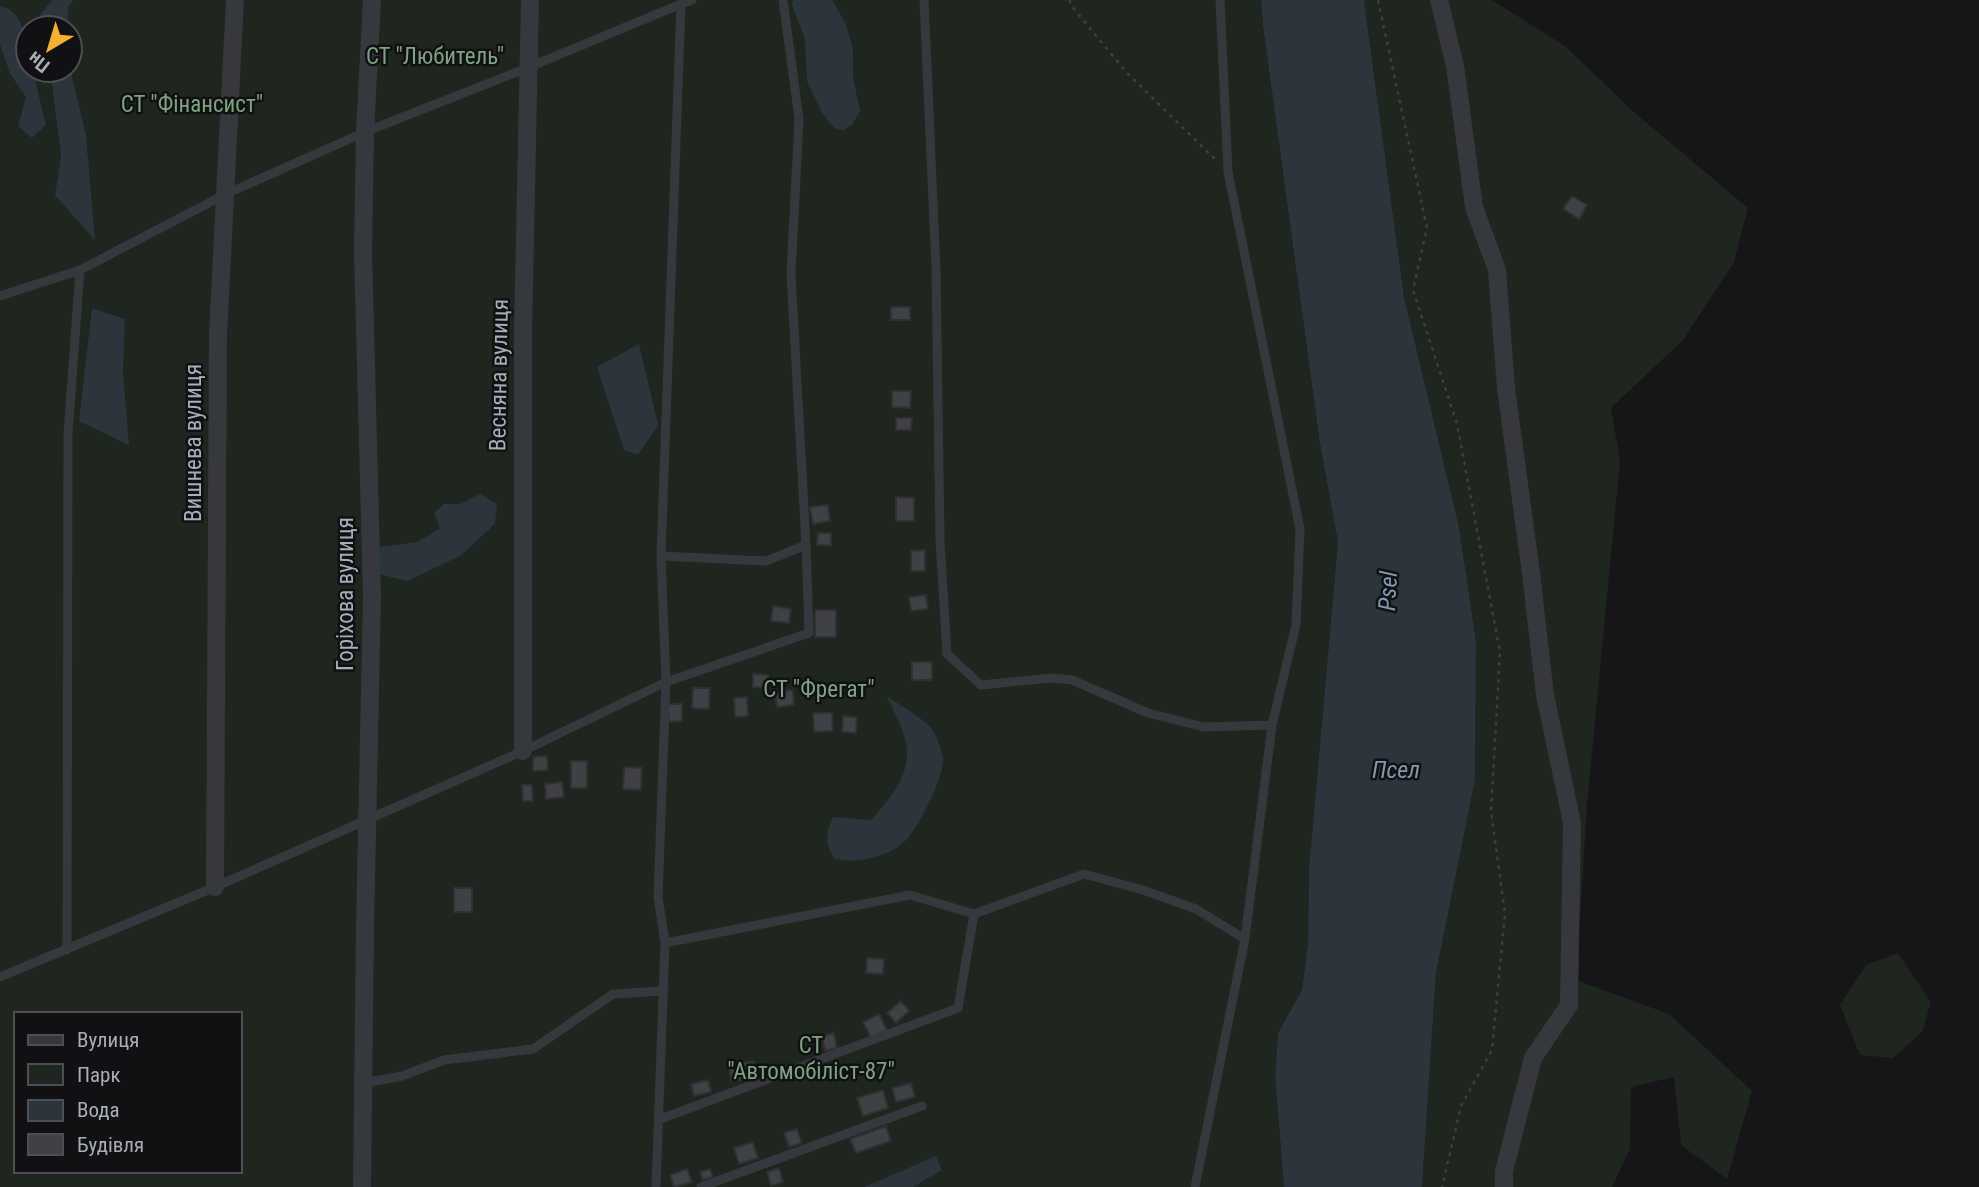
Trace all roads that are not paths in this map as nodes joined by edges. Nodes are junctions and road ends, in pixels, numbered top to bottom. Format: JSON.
{"nodes":[{"id":1,"x":235,"y":0,"type":"edge"},
{"id":2,"x":372,"y":0,"type":"edge"},
{"id":3,"x":530,"y":0,"type":"edge"},
{"id":4,"x":692,"y":0,"type":"edge"},
{"id":5,"x":783,"y":0,"type":"edge"},
{"id":6,"x":925,"y":0,"type":"edge"},
{"id":7,"x":1220,"y":0,"type":"edge"},
{"id":8,"x":1439,"y":0,"type":"edge"},
{"id":9,"x":681,"y":4,"type":"junction"},
{"id":10,"x":527,"y":68,"type":"junction"},
{"id":11,"x":365,"y":132,"type":"junction"},
{"id":12,"x":226,"y":194,"type":"junction"},
{"id":13,"x":80,"y":271,"type":"junction"},
{"id":14,"x":0,"y":296,"type":"edge"},
{"id":15,"x":806,"y":545,"type":"junction"},
{"id":16,"x":662,"y":556,"type":"junction"},
{"id":17,"x":666,"y":682,"type":"junction"},
{"id":18,"x":1272,"y":725,"type":"junction"},
{"id":19,"x":523,"y":751,"type":"junction"},
{"id":20,"x":368,"y":817,"type":"junction"},
{"id":21,"x":215,"y":887,"type":"junction"},
{"id":22,"x":974,"y":914,"type":"junction"},
{"id":23,"x":1245,"y":939,"type":"junction"},
{"id":24,"x":665,"y":943,"type":"junction"},
{"id":25,"x":67,"y":950,"type":"junction"},
{"id":26,"x":0,"y":977,"type":"edge"},
{"id":27,"x":664,"y":991,"type":"junction"},
{"id":28,"x":364,"y":1083,"type":"junction"},
{"id":29,"x":922,"y":1106,"type":"dead end"},
{"id":30,"x":658,"y":1120,"type":"junction"},
{"id":31,"x":362,"y":1187,"type":"edge"},
{"id":32,"x":656,"y":1187,"type":"edge"},
{"id":33,"x":701,"y":1187,"type":"edge"},
{"id":34,"x":1195,"y":1187,"type":"edge"},
{"id":35,"x":1504,"y":1187,"type":"edge"}],
"edges":[{"from":1,"to":12,"type":"street","name":"Вишнева вулиця"},
{"from":2,"to":11,"type":"street","name":"Горіхова вулиця"},
{"from":3,"to":10,"type":"street","name":"Весняна вулиця"},
{"from":4,"to":9,"type":"lane"},
{"from":5,"to":15,"type":"lane"},
{"from":6,"to":18,"type":"lane"},
{"from":7,"to":18,"type":"lane"},
{"from":8,"to":35,"type":"street"},
{"from":9,"to":10,"type":"lane"},
{"from":9,"to":16,"type":"lane"},
{"from":10,"to":11,"type":"lane"},
{"from":10,"to":19,"type":"street","name":"Весняна вулиця"},
{"from":11,"to":12,"type":"lane"},
{"from":11,"to":20,"type":"street","name":"Горіхова вулиця"},
{"from":12,"to":13,"type":"lane"},
{"from":12,"to":21,"type":"street","name":"Вишнева вулиця"},
{"from":13,"to":14,"type":"lane"},
{"from":13,"to":25,"type":"lane"},
{"from":15,"to":16,"type":"lane"},
{"from":15,"to":17,"type":"lane"},
{"from":16,"to":17,"type":"lane"},
{"from":17,"to":19,"type":"lane"},
{"from":17,"to":24,"type":"lane"},
{"from":18,"to":23,"type":"lane"},
{"from":19,"to":20,"type":"lane"},
{"from":20,"to":21,"type":"lane"},
{"from":20,"to":28,"type":"street","name":"Горіхова вулиця"},
{"from":21,"to":25,"type":"lane"},
{"from":22,"to":23,"type":"lane"},
{"from":22,"to":24,"type":"lane"},
{"from":22,"to":30,"type":"lane"},
{"from":23,"to":34,"type":"lane"},
{"from":24,"to":27,"type":"lane"},
{"from":25,"to":26,"type":"lane"},
{"from":27,"to":28,"type":"lane"},
{"from":27,"to":30,"type":"lane"},
{"from":28,"to":31,"type":"street","name":"Горіхова вулиця"},
{"from":29,"to":33,"type":"lane"},
{"from":30,"to":32,"type":"lane"}]}
